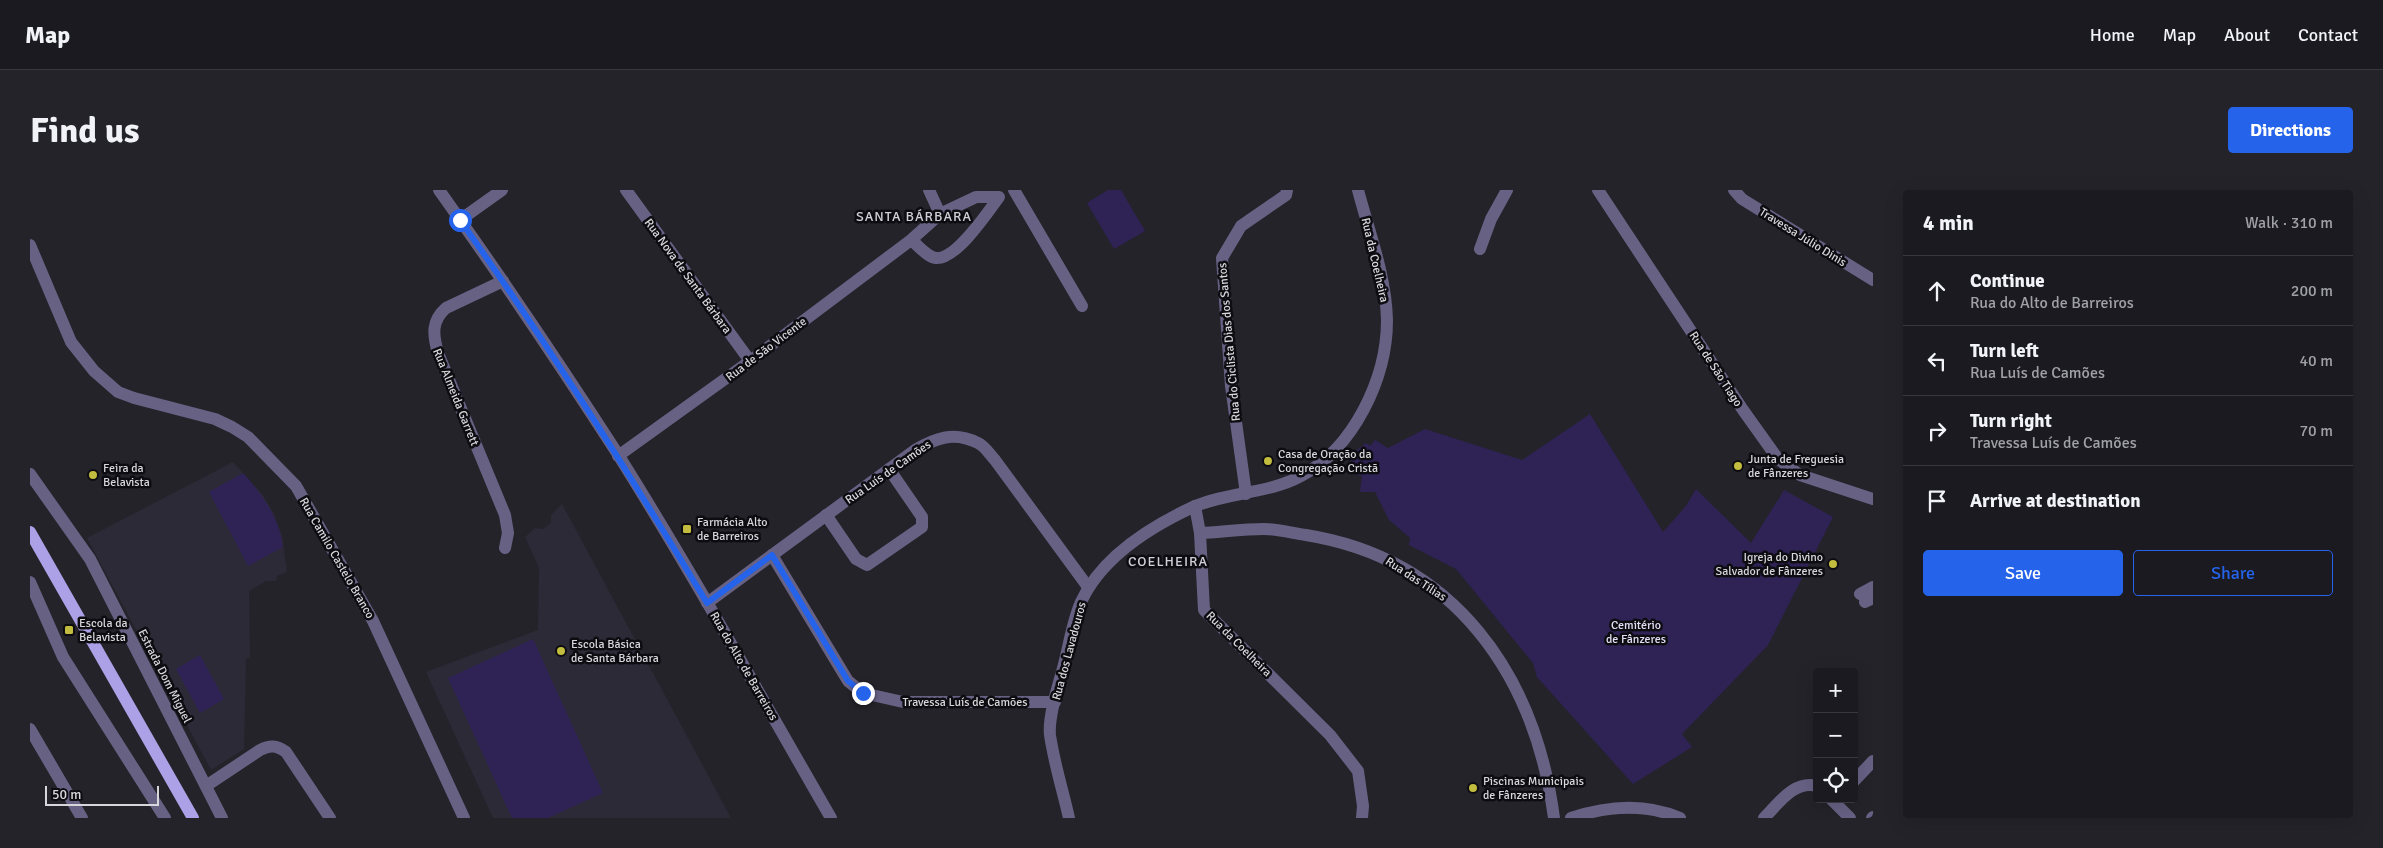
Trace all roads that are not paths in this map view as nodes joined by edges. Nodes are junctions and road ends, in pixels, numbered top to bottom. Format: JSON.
{"nodes":[{"id":1,"x":439,"y":190,"type":"edge"},
{"id":2,"x":502,"y":190,"type":"edge"},
{"id":3,"x":626,"y":190,"type":"edge"},
{"id":4,"x":929,"y":190,"type":"edge"},
{"id":5,"x":1014,"y":190,"type":"edge"},
{"id":6,"x":1287,"y":190,"type":"edge"},
{"id":7,"x":1358,"y":190,"type":"edge"},
{"id":8,"x":1507,"y":190,"type":"edge"},
{"id":9,"x":1598,"y":190,"type":"edge"},
{"id":10,"x":1734,"y":190,"type":"edge"},
{"id":11,"x":1001,"y":193,"type":"edge"},
{"id":12,"x":940,"y":214,"type":"junction"},
{"id":13,"x":460,"y":220,"type":"junction"},
{"id":14,"x":911,"y":240,"type":"junction"},
{"id":15,"x":30,"y":245,"type":"edge"},
{"id":16,"x":1480,"y":249,"type":"dead end"},
{"id":17,"x":1873,"y":280,"type":"edge"},
{"id":18,"x":503,"y":281,"type":"junction"},
{"id":19,"x":1082,"y":306,"type":"dead end"},
{"id":20,"x":750,"y":362,"type":"junction"},
{"id":21,"x":618,"y":456,"type":"junction"},
{"id":22,"x":889,"y":470,"type":"junction"},
{"id":23,"x":30,"y":474,"type":"edge"},
{"id":24,"x":1246,"y":494,"type":"junction"},
{"id":25,"x":1873,"y":499,"type":"edge"},
{"id":26,"x":1195,"y":506,"type":"junction"},
{"id":27,"x":826,"y":515,"type":"junction"},
{"id":28,"x":30,"y":532,"type":"edge"},
{"id":29,"x":1200,"y":533,"type":"junction"},
{"id":30,"x":505,"y":548,"type":"dead end"},
{"id":31,"x":772,"y":555,"type":"junction"},
{"id":32,"x":30,"y":582,"type":"edge"},
{"id":33,"x":1088,"y":587,"type":"junction"},
{"id":34,"x":1873,"y":587,"type":"edge"},
{"id":35,"x":1866,"y":598,"type":"edge"},
{"id":36,"x":707,"y":603,"type":"junction"},
{"id":37,"x":1055,"y":702,"type":"junction"},
{"id":38,"x":30,"y":729,"type":"edge"},
{"id":39,"x":1873,"y":762,"type":"edge"},
{"id":40,"x":1858,"y":777,"type":"edge"},
{"id":41,"x":1813,"y":785,"type":"edge"},
{"id":42,"x":206,"y":786,"type":"junction"},
{"id":43,"x":1837,"y":803,"type":"edge"},
{"id":44,"x":82,"y":818,"type":"edge"},
{"id":45,"x":165,"y":818,"type":"edge"},
{"id":46,"x":193,"y":818,"type":"edge"},
{"id":47,"x":222,"y":818,"type":"edge"},
{"id":48,"x":330,"y":818,"type":"edge"},
{"id":49,"x":464,"y":818,"type":"edge"},
{"id":50,"x":831,"y":818,"type":"edge"},
{"id":51,"x":1069,"y":818,"type":"edge"},
{"id":52,"x":1362,"y":818,"type":"edge"},
{"id":53,"x":1554,"y":818,"type":"edge"},
{"id":54,"x":1571,"y":818,"type":"edge"},
{"id":55,"x":1680,"y":818,"type":"edge"},
{"id":56,"x":1764,"y":818,"type":"edge"},
{"id":57,"x":1850,"y":818,"type":"edge"}],
"edges":[{"from":1,"to":13,"type":"street","name":"Rua do Alto de Barreiros"},
{"from":2,"to":13,"type":"street"},
{"from":3,"to":20,"type":"street","name":"Rua Nova de Santa Bárbara"},
{"from":4,"to":12,"type":"street"},
{"from":5,"to":19,"type":"street"},
{"from":6,"to":24,"type":"street","name":"Rua do Ciclista Dias dos Santos"},
{"from":7,"to":24,"type":"street","name":"Rua da Coelheira"},
{"from":8,"to":16,"type":"street"},
{"from":9,"to":25,"type":"street","name":"Rua de São Tiago"},
{"from":10,"to":17,"type":"street","name":"Travessa Júlio Dinis"},
{"from":11,"to":12,"type":"street","name":"Rua de São Vicente"},
{"from":11,"to":14,"type":"street","name":"Rua de São Vicente"},
{"from":12,"to":14,"type":"street","name":"Rua de São Vicente"},
{"from":13,"to":18,"type":"street","name":"Rua do Alto de Barreiros"},
{"from":14,"to":20,"type":"street","name":"Rua de São Vicente"},
{"from":15,"to":49,"type":"street","name":"Rua Camilo Castelo Branco"},
{"from":18,"to":21,"type":"street","name":"Rua do Alto de Barreiros"},
{"from":18,"to":30,"type":"street","name":"Rua Almeida Garrett"},
{"from":20,"to":21,"type":"street","name":"Rua de São Vicente"},
{"from":21,"to":36,"type":"street","name":"Rua do Alto de Barreiros"},
{"from":22,"to":27,"type":"street","name":"Rua Luís de Camões"},
{"from":22,"to":27,"type":"street"},
{"from":22,"to":33,"type":"street","name":"Rua Luís de Camões"},
{"from":23,"to":42,"type":"street","name":"Estrada Dom Miguel"},
{"from":24,"to":26,"type":"street","name":"Rua da Coelheira"},
{"from":26,"to":29,"type":"street","name":"Rua da Coelheira"},
{"from":26,"to":33,"type":"street","name":"Rua dos Lavadouros"},
{"from":27,"to":31,"type":"street","name":"Rua Luís de Camões"},
{"from":28,"to":46,"type":"main road"},
{"from":29,"to":52,"type":"street","name":"Rua da Coelheira"},
{"from":29,"to":53,"type":"street","name":"Rua das Tílias"},
{"from":31,"to":36,"type":"street","name":"Rua Luís de Camões"},
{"from":31,"to":37,"type":"street","name":"Travessa Luís de Camões"},
{"from":32,"to":45,"type":"street"},
{"from":33,"to":37,"type":"street","name":"Rua dos Lavadouros"},
{"from":34,"to":35,"type":"street"},
{"from":36,"to":50,"type":"street","name":"Rua do Alto de Barreiros"},
{"from":37,"to":51,"type":"street","name":"Rua dos Lavadouros"},
{"from":38,"to":44,"type":"street"},
{"from":39,"to":40,"type":"street"},
{"from":41,"to":56,"type":"street"},
{"from":42,"to":47,"type":"street","name":"Estrada Dom Miguel"},
{"from":42,"to":48,"type":"street"},
{"from":43,"to":57,"type":"street"},
{"from":54,"to":55,"type":"street"}]}
